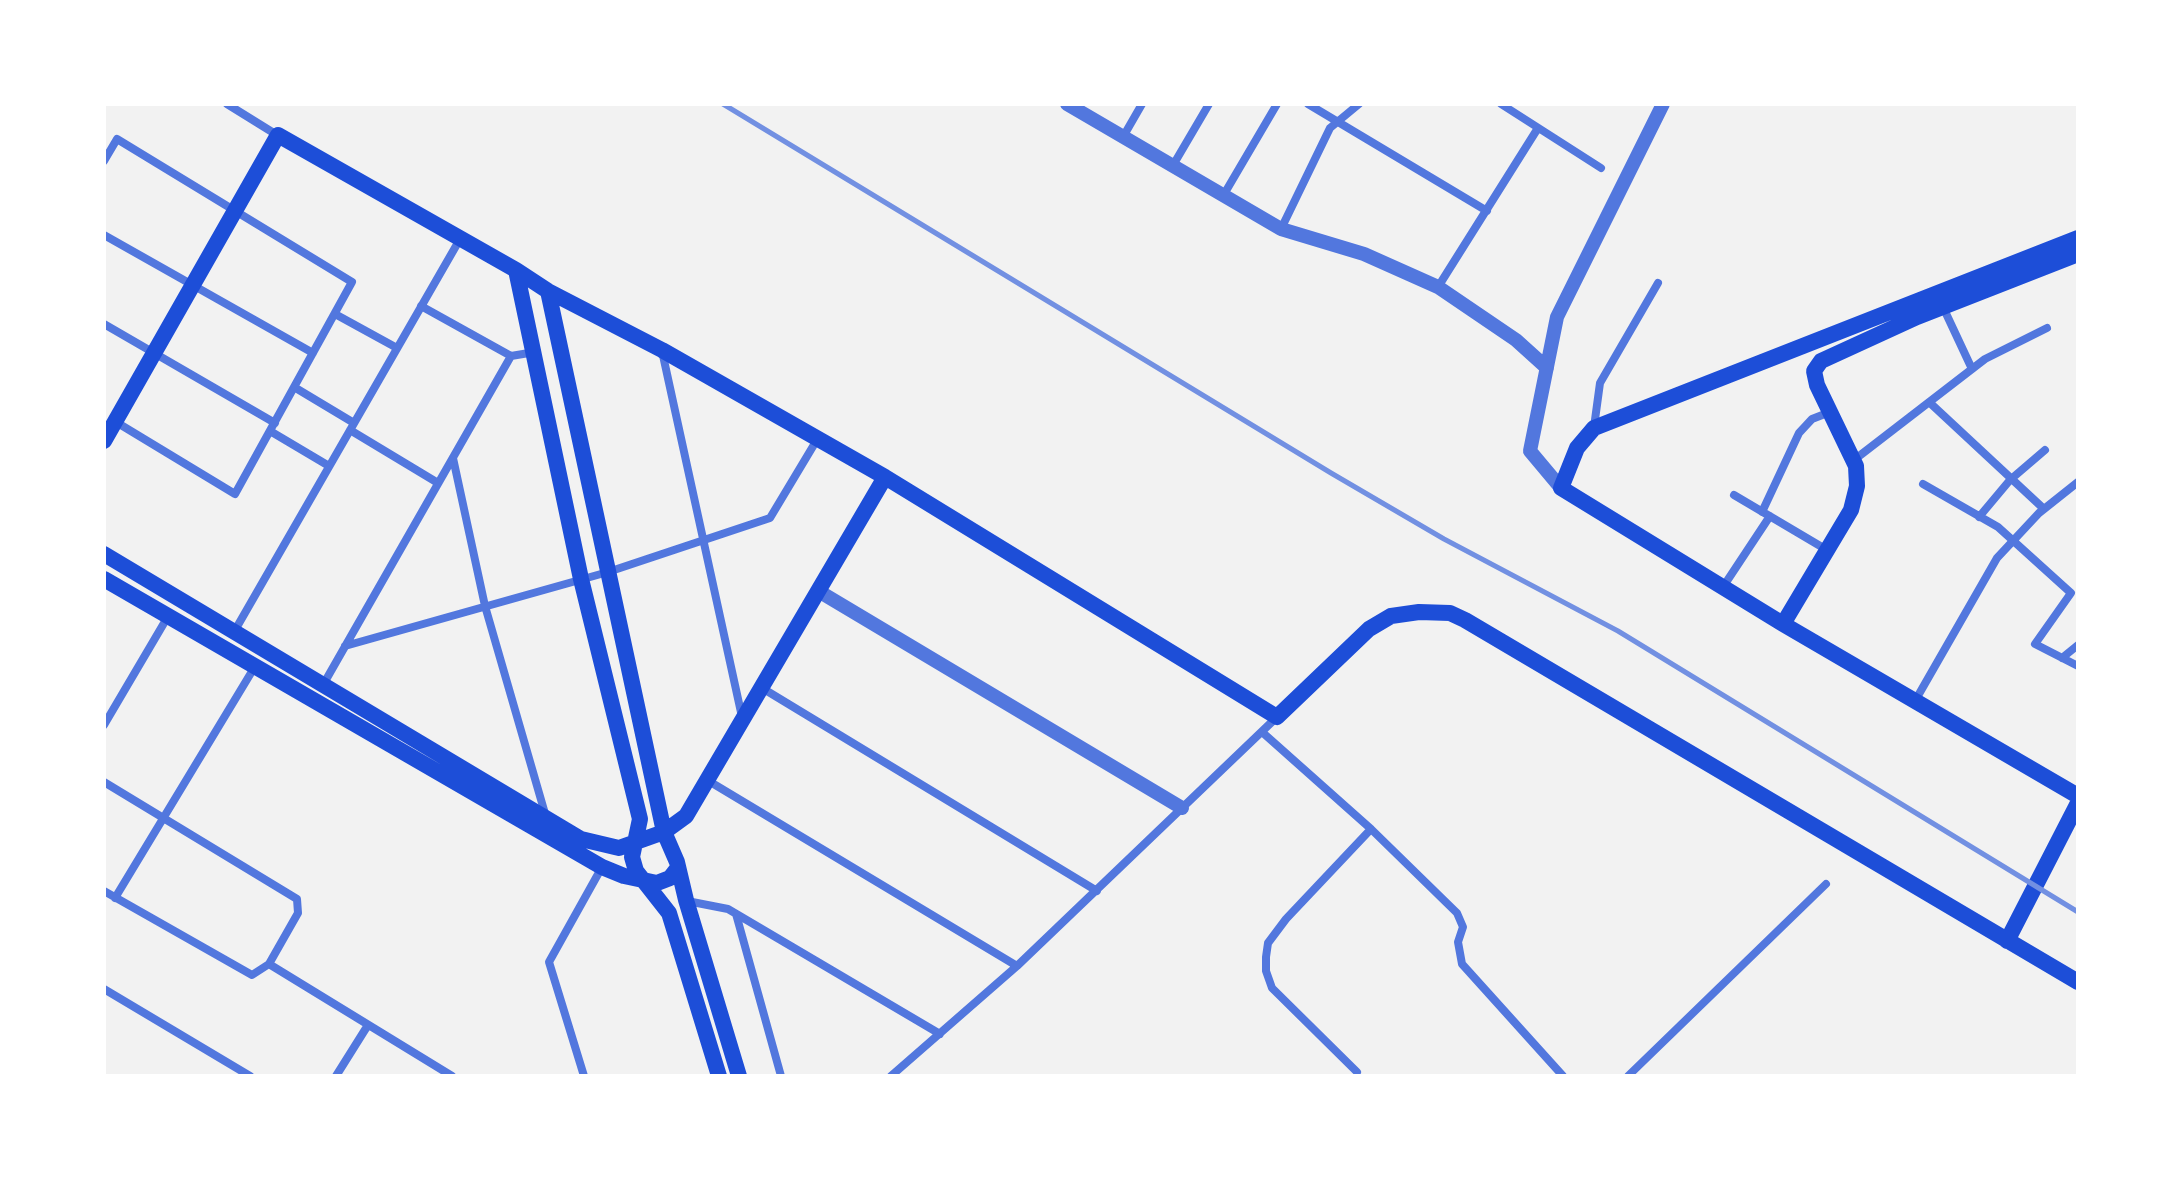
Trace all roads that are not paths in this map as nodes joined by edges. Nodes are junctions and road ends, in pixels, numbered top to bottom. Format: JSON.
{"nodes":[{"id":1,"x":227,"y":104,"type":"edge"},
{"id":2,"x":1142,"y":104,"type":"edge"},
{"id":3,"x":1209,"y":104,"type":"edge"},
{"id":4,"x":1277,"y":104,"type":"edge"},
{"id":5,"x":1308,"y":104,"type":"edge"},
{"id":6,"x":1359,"y":104,"type":"edge"},
{"id":7,"x":1501,"y":104,"type":"edge"},
{"id":8,"x":1663,"y":104,"type":"edge"},
{"id":9,"x":1072,"y":105,"type":"edge"},
{"id":10,"x":1337,"y":122,"type":"junction"},
{"id":11,"x":1538,"y":128,"type":"junction"},
{"id":12,"x":278,"y":135,"type":"junction"},
{"id":13,"x":1123,"y":137,"type":"junction"},
{"id":14,"x":104,"y":161,"type":"edge"},
{"id":15,"x":1172,"y":167,"type":"junction"},
{"id":16,"x":1601,"y":168,"type":"dead end"},
{"id":17,"x":1223,"y":196,"type":"junction"},
{"id":18,"x":1487,"y":211,"type":"junction"},
{"id":19,"x":234,"y":212,"type":"junction"},
{"id":20,"x":1281,"y":229,"type":"junction"},
{"id":21,"x":104,"y":235,"type":"edge"},
{"id":22,"x":2078,"y":238,"type":"edge"},
{"id":23,"x":460,"y":239,"type":"junction"},
{"id":24,"x":2078,"y":254,"type":"edge"},
{"id":25,"x":516,"y":270,"type":"junction"},
{"id":26,"x":1658,"y":283,"type":"dead end"},
{"id":27,"x":194,"y":284,"type":"junction"},
{"id":28,"x":1438,"y":287,"type":"junction"},
{"id":29,"x":548,"y":291,"type":"junction"},
{"id":30,"x":421,"y":306,"type":"junction"},
{"id":31,"x":1943,"y":307,"type":"junction"},
{"id":32,"x":335,"y":314,"type":"junction"},
{"id":33,"x":104,"y":324,"type":"edge"},
{"id":34,"x":2047,"y":328,"type":"dead end"},
{"id":35,"x":397,"y":348,"type":"junction"},
{"id":36,"x":662,"y":350,"type":"junction"},
{"id":37,"x":535,"y":352,"type":"junction"},
{"id":38,"x":154,"y":353,"type":"junction"},
{"id":39,"x":313,"y":353,"type":"junction"},
{"id":40,"x":511,"y":356,"type":"junction"},
{"id":41,"x":1547,"y":368,"type":"junction"},
{"id":42,"x":1972,"y":369,"type":"junction"},
{"id":43,"x":294,"y":387,"type":"junction"},
{"id":44,"x":1929,"y":402,"type":"junction"},
{"id":45,"x":1830,"y":412,"type":"junction"},
{"id":46,"x":352,"y":426,"type":"junction"},
{"id":47,"x":273,"y":427,"type":"junction"},
{"id":48,"x":1594,"y":428,"type":"junction"},
{"id":49,"x":108,"y":431,"type":"edge"},
{"id":50,"x":818,"y":437,"type":"junction"},
{"id":51,"x":2045,"y":450,"type":"dead end"},
{"id":52,"x":452,"y":458,"type":"junction"},
{"id":53,"x":1853,"y":461,"type":"junction"},
{"id":54,"x":329,"y":466,"type":"junction"},
{"id":55,"x":885,"y":477,"type":"junction"},
{"id":56,"x":2010,"y":480,"type":"junction"},
{"id":57,"x":2078,"y":482,"type":"edge"},
{"id":58,"x":438,"y":483,"type":"junction"},
{"id":59,"x":1923,"y":484,"type":"dead end"},
{"id":60,"x":1561,"y":488,"type":"junction"},
{"id":61,"x":1734,"y":495,"type":"dead end"},
{"id":62,"x":2044,"y":509,"type":"junction"},
{"id":63,"x":1766,"y":514,"type":"junction"},
{"id":64,"x":1979,"y":517,"type":"junction"},
{"id":65,"x":702,"y":540,"type":"junction"},
{"id":66,"x":2012,"y":540,"type":"junction"},
{"id":67,"x":1827,"y":550,"type":"junction"},
{"id":68,"x":104,"y":554,"type":"edge"},
{"id":69,"x":608,"y":572,"type":"junction"},
{"id":70,"x":104,"y":579,"type":"edge"},
{"id":71,"x":581,"y":579,"type":"junction"},
{"id":72,"x":1723,"y":587,"type":"junction"},
{"id":73,"x":820,"y":592,"type":"junction"},
{"id":74,"x":485,"y":606,"type":"junction"},
{"id":75,"x":167,"y":618,"type":"junction"},
{"id":76,"x":1783,"y":624,"type":"junction"},
{"id":77,"x":234,"y":633,"type":"junction"},
{"id":78,"x":2078,"y":645,"type":"edge"},
{"id":79,"x":345,"y":646,"type":"junction"},
{"id":80,"x":2062,"y":658,"type":"junction"},
{"id":81,"x":2078,"y":666,"type":"edge"},
{"id":82,"x":254,"y":668,"type":"junction"},
{"id":83,"x":323,"y":686,"type":"junction"},
{"id":84,"x":761,"y":687,"type":"junction"},
{"id":85,"x":1915,"y":701,"type":"junction"},
{"id":86,"x":1277,"y":717,"type":"junction"},
{"id":87,"x":742,"y":720,"type":"junction"},
{"id":88,"x":104,"y":725,"type":"edge"},
{"id":89,"x":1262,"y":732,"type":"junction"},
{"id":90,"x":707,"y":780,"type":"junction"},
{"id":91,"x":104,"y":782,"type":"edge"},
{"id":92,"x":2078,"y":796,"type":"edge"},
{"id":93,"x":2078,"y":803,"type":"edge"},
{"id":94,"x":1182,"y":808,"type":"junction"},
{"id":95,"x":163,"y":818,"type":"junction"},
{"id":96,"x":547,"y":820,"type":"junction"},
{"id":97,"x":1371,"y":829,"type":"junction"},
{"id":98,"x":664,"y":832,"type":"junction"},
{"id":99,"x":636,"y":843,"type":"junction"},
{"id":100,"x":602,"y":867,"type":"junction"},
{"id":101,"x":677,"y":869,"type":"junction"},
{"id":102,"x":644,"y":881,"type":"junction"},
{"id":103,"x":1826,"y":884,"type":"dead end"},
{"id":104,"x":104,"y":891,"type":"edge"},
{"id":105,"x":1097,"y":891,"type":"junction"},
{"id":106,"x":115,"y":898,"type":"junction"},
{"id":107,"x":686,"y":900,"type":"junction"},
{"id":108,"x":736,"y":914,"type":"junction"},
{"id":109,"x":2007,"y":941,"type":"junction"},
{"id":110,"x":269,"y":964,"type":"junction"},
{"id":111,"x":1017,"y":966,"type":"junction"},
{"id":112,"x":2078,"y":982,"type":"edge"},
{"id":113,"x":104,"y":989,"type":"edge"},
{"id":114,"x":368,"y":1025,"type":"junction"},
{"id":115,"x":940,"y":1034,"type":"junction"},
{"id":116,"x":1357,"y":1072,"type":"dead end"},
{"id":117,"x":250,"y":1076,"type":"edge"},
{"id":118,"x":336,"y":1076,"type":"edge"},
{"id":119,"x":452,"y":1076,"type":"edge"},
{"id":120,"x":584,"y":1076,"type":"edge"},
{"id":121,"x":719,"y":1076,"type":"edge"},
{"id":122,"x":739,"y":1076,"type":"edge"},
{"id":123,"x":781,"y":1076,"type":"edge"},
{"id":124,"x":891,"y":1076,"type":"edge"},
{"id":125,"x":1563,"y":1076,"type":"edge"},
{"id":126,"x":1628,"y":1076,"type":"edge"}],
"edges":[{"from":1,"to":12,"type":"street"},
{"from":2,"to":13,"type":"street"},
{"from":3,"to":15,"type":"street"},
{"from":4,"to":17,"type":"street"},
{"from":5,"to":10,"type":"street"},
{"from":6,"to":10,"type":"street"},
{"from":7,"to":11,"type":"street"},
{"from":8,"to":41,"type":"street"},
{"from":9,"to":13,"type":"street"},
{"from":10,"to":18,"type":"street"},
{"from":10,"to":20,"type":"street"},
{"from":11,"to":16,"type":"street"},
{"from":11,"to":18,"type":"street"},
{"from":12,"to":19,"type":"main road"},
{"from":12,"to":23,"type":"main road"},
{"from":13,"to":15,"type":"street"},
{"from":14,"to":19,"type":"street"},
{"from":15,"to":17,"type":"street"},
{"from":17,"to":20,"type":"street"},
{"from":18,"to":28,"type":"street"},
{"from":19,"to":27,"type":"main road"},
{"from":19,"to":32,"type":"street"},
{"from":20,"to":28,"type":"street"},
{"from":21,"to":27,"type":"street"},
{"from":22,"to":48,"type":"main road"},
{"from":23,"to":25,"type":"main road"},
{"from":23,"to":30,"type":"street"},
{"from":24,"to":31,"type":"main road"},
{"from":25,"to":29,"type":"main road"},
{"from":25,"to":37,"type":"main road"},
{"from":26,"to":48,"type":"street"},
{"from":27,"to":38,"type":"main road"},
{"from":27,"to":39,"type":"street"},
{"from":28,"to":41,"type":"street"},
{"from":29,"to":36,"type":"main road"},
{"from":29,"to":69,"type":"main road"},
{"from":30,"to":35,"type":"street"},
{"from":30,"to":40,"type":"street"},
{"from":31,"to":42,"type":"street"},
{"from":31,"to":45,"type":"main road"},
{"from":32,"to":35,"type":"street"},
{"from":32,"to":39,"type":"street"},
{"from":33,"to":38,"type":"street"},
{"from":34,"to":42,"type":"street"},
{"from":35,"to":46,"type":"street"},
{"from":36,"to":50,"type":"main road"},
{"from":36,"to":65,"type":"street"},
{"from":37,"to":40,"type":"street"},
{"from":37,"to":71,"type":"main road"},
{"from":38,"to":47,"type":"street"},
{"from":38,"to":49,"type":"main road"},
{"from":39,"to":43,"type":"street"},
{"from":40,"to":52,"type":"street"},
{"from":41,"to":60,"type":"street"},
{"from":42,"to":44,"type":"street"},
{"from":43,"to":46,"type":"street"},
{"from":43,"to":47,"type":"street"},
{"from":44,"to":53,"type":"street"},
{"from":44,"to":56,"type":"street"},
{"from":45,"to":53,"type":"main road"},
{"from":45,"to":63,"type":"street"},
{"from":46,"to":54,"type":"street"},
{"from":46,"to":58,"type":"street"},
{"from":47,"to":49,"type":"street"},
{"from":47,"to":54,"type":"street"},
{"from":48,"to":60,"type":"main road"},
{"from":50,"to":55,"type":"main road"},
{"from":50,"to":65,"type":"street"},
{"from":51,"to":56,"type":"street"},
{"from":52,"to":58,"type":"street"},
{"from":52,"to":74,"type":"street"},
{"from":53,"to":67,"type":"main road"},
{"from":54,"to":77,"type":"street"},
{"from":55,"to":73,"type":"main road"},
{"from":55,"to":86,"type":"main road"},
{"from":56,"to":62,"type":"street"},
{"from":56,"to":64,"type":"street"},
{"from":57,"to":62,"type":"street"},
{"from":58,"to":79,"type":"street"},
{"from":59,"to":64,"type":"street"},
{"from":60,"to":72,"type":"main road"},
{"from":61,"to":63,"type":"street"},
{"from":62,"to":66,"type":"street"},
{"from":63,"to":67,"type":"street"},
{"from":63,"to":72,"type":"street"},
{"from":64,"to":66,"type":"street"},
{"from":65,"to":69,"type":"street"},
{"from":65,"to":87,"type":"street"},
{"from":66,"to":80,"type":"street"},
{"from":66,"to":85,"type":"street"},
{"from":67,"to":76,"type":"main road"},
{"from":68,"to":77,"type":"main road"},
{"from":69,"to":71,"type":"street"},
{"from":69,"to":98,"type":"main road"},
{"from":70,"to":75,"type":"main road"},
{"from":71,"to":74,"type":"street"},
{"from":71,"to":99,"type":"main road"},
{"from":72,"to":76,"type":"main road"},
{"from":73,"to":84,"type":"main road"},
{"from":73,"to":94,"type":"street"},
{"from":74,"to":79,"type":"street"},
{"from":74,"to":96,"type":"street"},
{"from":75,"to":82,"type":"main road"},
{"from":75,"to":88,"type":"street"},
{"from":76,"to":85,"type":"main road"},
{"from":77,"to":83,"type":"main road"},
{"from":78,"to":80,"type":"street"},
{"from":79,"to":83,"type":"street"},
{"from":80,"to":81,"type":"street"},
{"from":82,"to":95,"type":"street"},
{"from":82,"to":100,"type":"main road"},
{"from":83,"to":96,"type":"main road"},
{"from":84,"to":87,"type":"main road"},
{"from":84,"to":105,"type":"street"},
{"from":85,"to":92,"type":"main road"},
{"from":86,"to":89,"type":"street"},
{"from":86,"to":109,"type":"main road"},
{"from":87,"to":90,"type":"main road"},
{"from":89,"to":94,"type":"street"},
{"from":89,"to":97,"type":"street"},
{"from":90,"to":98,"type":"main road"},
{"from":90,"to":111,"type":"street"},
{"from":91,"to":95,"type":"street"},
{"from":93,"to":109,"type":"main road"},
{"from":94,"to":105,"type":"street"},
{"from":95,"to":106,"type":"street"},
{"from":95,"to":110,"type":"street"},
{"from":96,"to":99,"type":"main road"},
{"from":97,"to":116,"type":"street"},
{"from":97,"to":125,"type":"street"},
{"from":98,"to":99,"type":"main road"},
{"from":98,"to":101,"type":"main road"},
{"from":99,"to":102,"type":"main road"},
{"from":100,"to":102,"type":"main road"},
{"from":100,"to":120,"type":"street"},
{"from":101,"to":102,"type":"main road"},
{"from":101,"to":107,"type":"main road"},
{"from":102,"to":121,"type":"main road"},
{"from":103,"to":126,"type":"street"},
{"from":104,"to":106,"type":"street"},
{"from":105,"to":111,"type":"street"},
{"from":106,"to":110,"type":"street"},
{"from":107,"to":108,"type":"street"},
{"from":107,"to":122,"type":"main road"},
{"from":108,"to":115,"type":"street"},
{"from":108,"to":123,"type":"street"},
{"from":109,"to":112,"type":"main road"},
{"from":110,"to":114,"type":"street"},
{"from":111,"to":115,"type":"street"},
{"from":113,"to":117,"type":"street"},
{"from":114,"to":118,"type":"street"},
{"from":114,"to":119,"type":"street"},
{"from":115,"to":124,"type":"street"}]}
